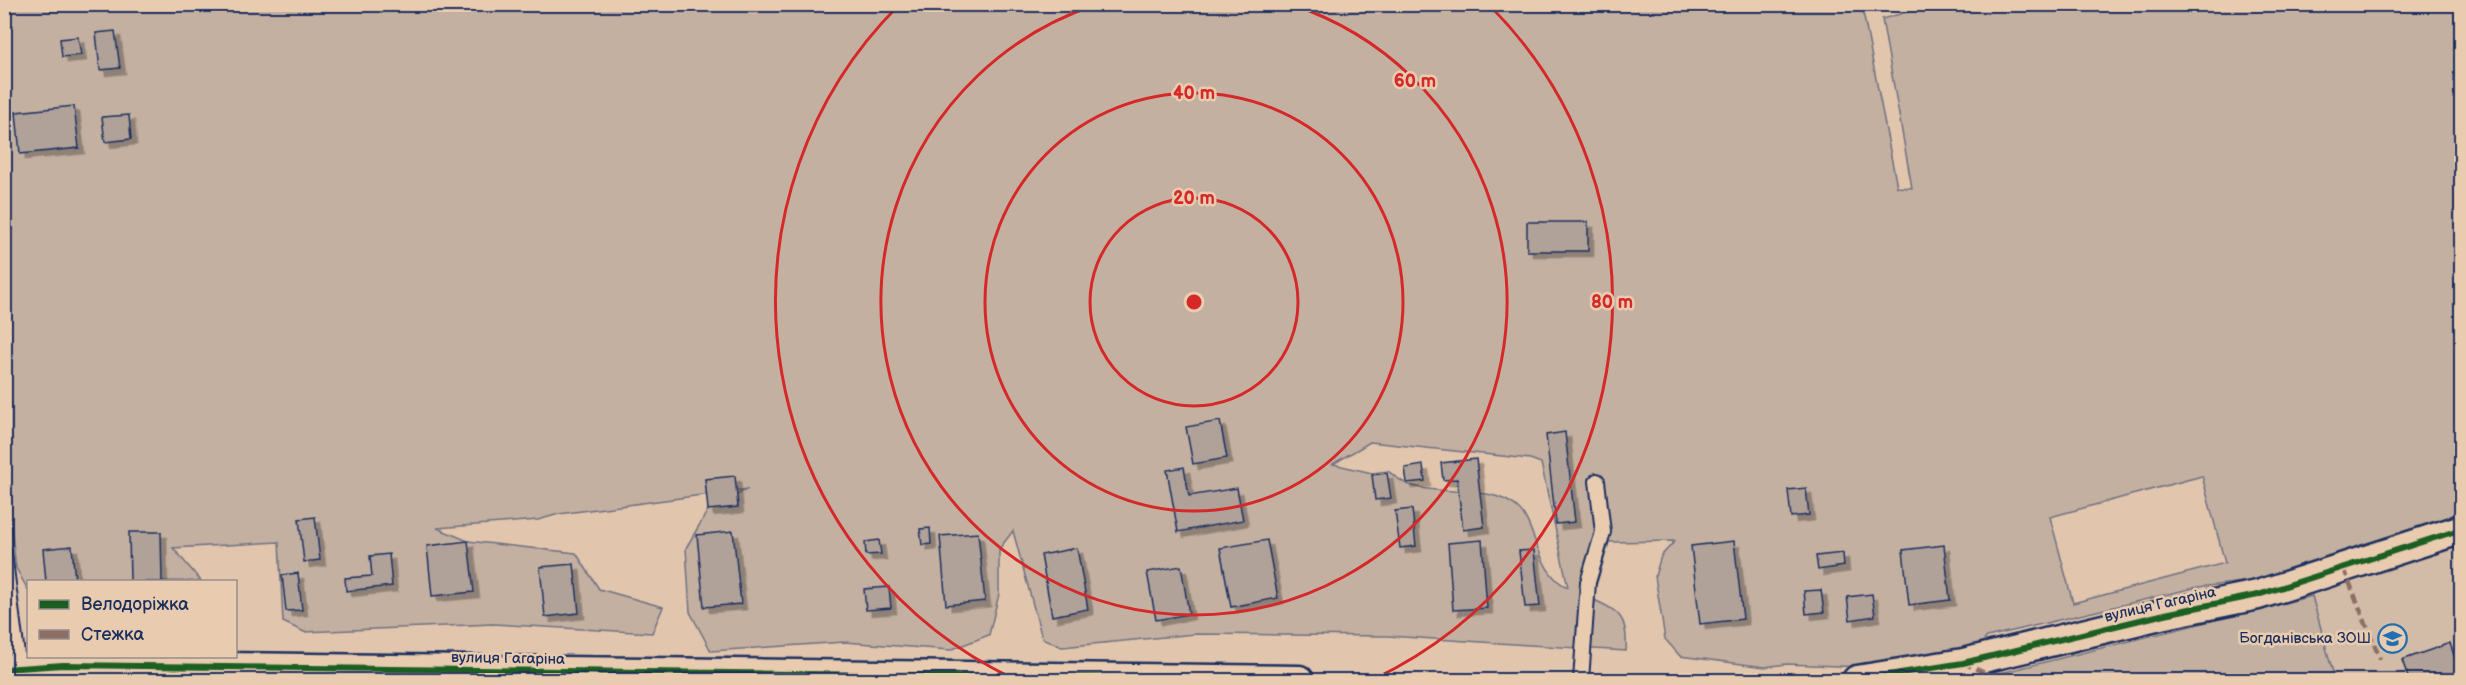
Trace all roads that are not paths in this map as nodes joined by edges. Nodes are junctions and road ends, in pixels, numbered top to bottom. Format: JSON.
{"nodes":[{"id":1,"x":1597,"y":482,"type":"dead end"},
{"id":2,"x":2462,"y":529,"type":"edge"},
{"id":3,"x":4,"y":553,"type":"edge"},
{"id":4,"x":14,"y":673,"type":"edge"},
{"id":5,"x":1299,"y":681,"type":"edge"},
{"id":6,"x":1581,"y":681,"type":"edge"},
{"id":7,"x":1857,"y":681,"type":"edge"}],
"edges":[{"from":1,"to":6,"type":"lane"},
{"from":2,"to":7,"type":"street","name":"вулиця Гагаріна"},
{"from":3,"to":4,"type":"lane"},
{"from":4,"to":5,"type":"street","name":"вулиця Гагаріна"}]}
